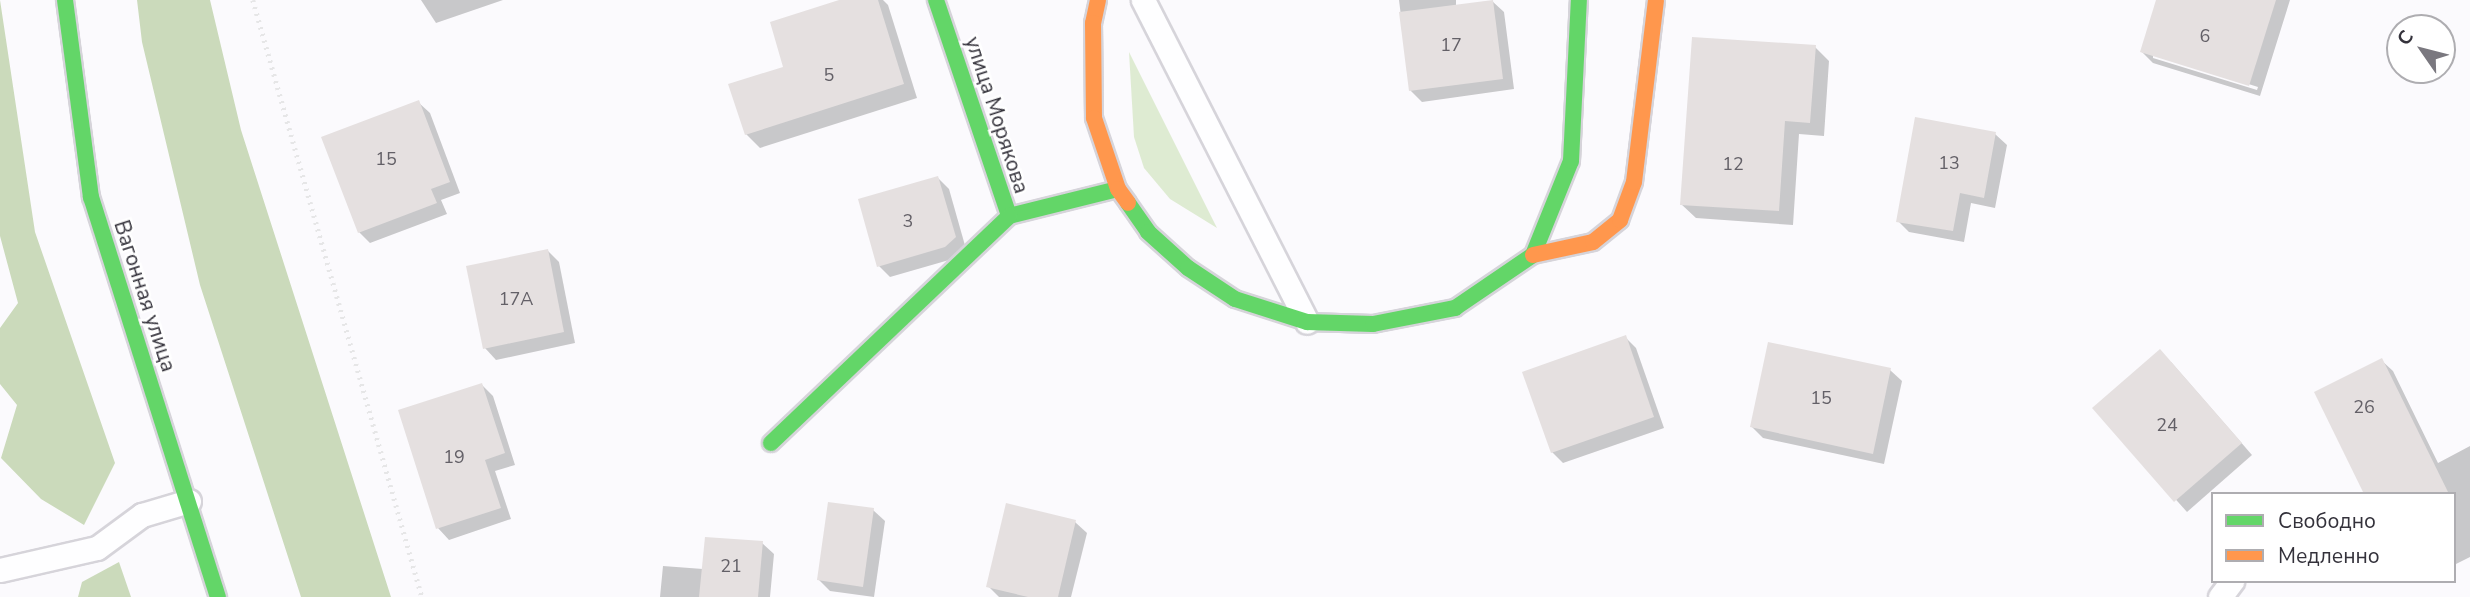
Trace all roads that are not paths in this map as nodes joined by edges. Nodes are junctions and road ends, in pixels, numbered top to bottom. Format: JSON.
{"nodes":[{"id":1,"x":65,"y":0,"type":"edge"},
{"id":2,"x":936,"y":0,"type":"edge"},
{"id":3,"x":1098,"y":0,"type":"edge"},
{"id":4,"x":1143,"y":0,"type":"edge"},
{"id":5,"x":1579,"y":0,"type":"edge"},
{"id":6,"x":1656,"y":0,"type":"edge"},
{"id":7,"x":1118,"y":189,"type":"junction"},
{"id":8,"x":1009,"y":216,"type":"junction"},
{"id":9,"x":1532,"y":255,"type":"junction"},
{"id":10,"x":1307,"y":323,"type":"junction"},
{"id":11,"x":771,"y":443,"type":"dead end"},
{"id":12,"x":189,"y":501,"type":"junction"},
{"id":13,"x":0,"y":570,"type":"edge"},
{"id":14,"x":218,"y":597,"type":"edge"}],
"edges":[{"from":1,"to":12,"type":"street","name":"Вагонная улица"},
{"from":2,"to":8,"type":"street","name":"улица Морякова"},
{"from":3,"to":7,"type":"street"},
{"from":4,"to":10,"type":"lane"},
{"from":5,"to":9,"type":"street"},
{"from":6,"to":9,"type":"street"},
{"from":7,"to":8,"type":"street","name":"улица Морякова"},
{"from":7,"to":10,"type":"street"},
{"from":8,"to":11,"type":"street"},
{"from":9,"to":10,"type":"street"},
{"from":12,"to":13,"type":"lane"},
{"from":12,"to":14,"type":"street","name":"Вагонная улица"}]}
